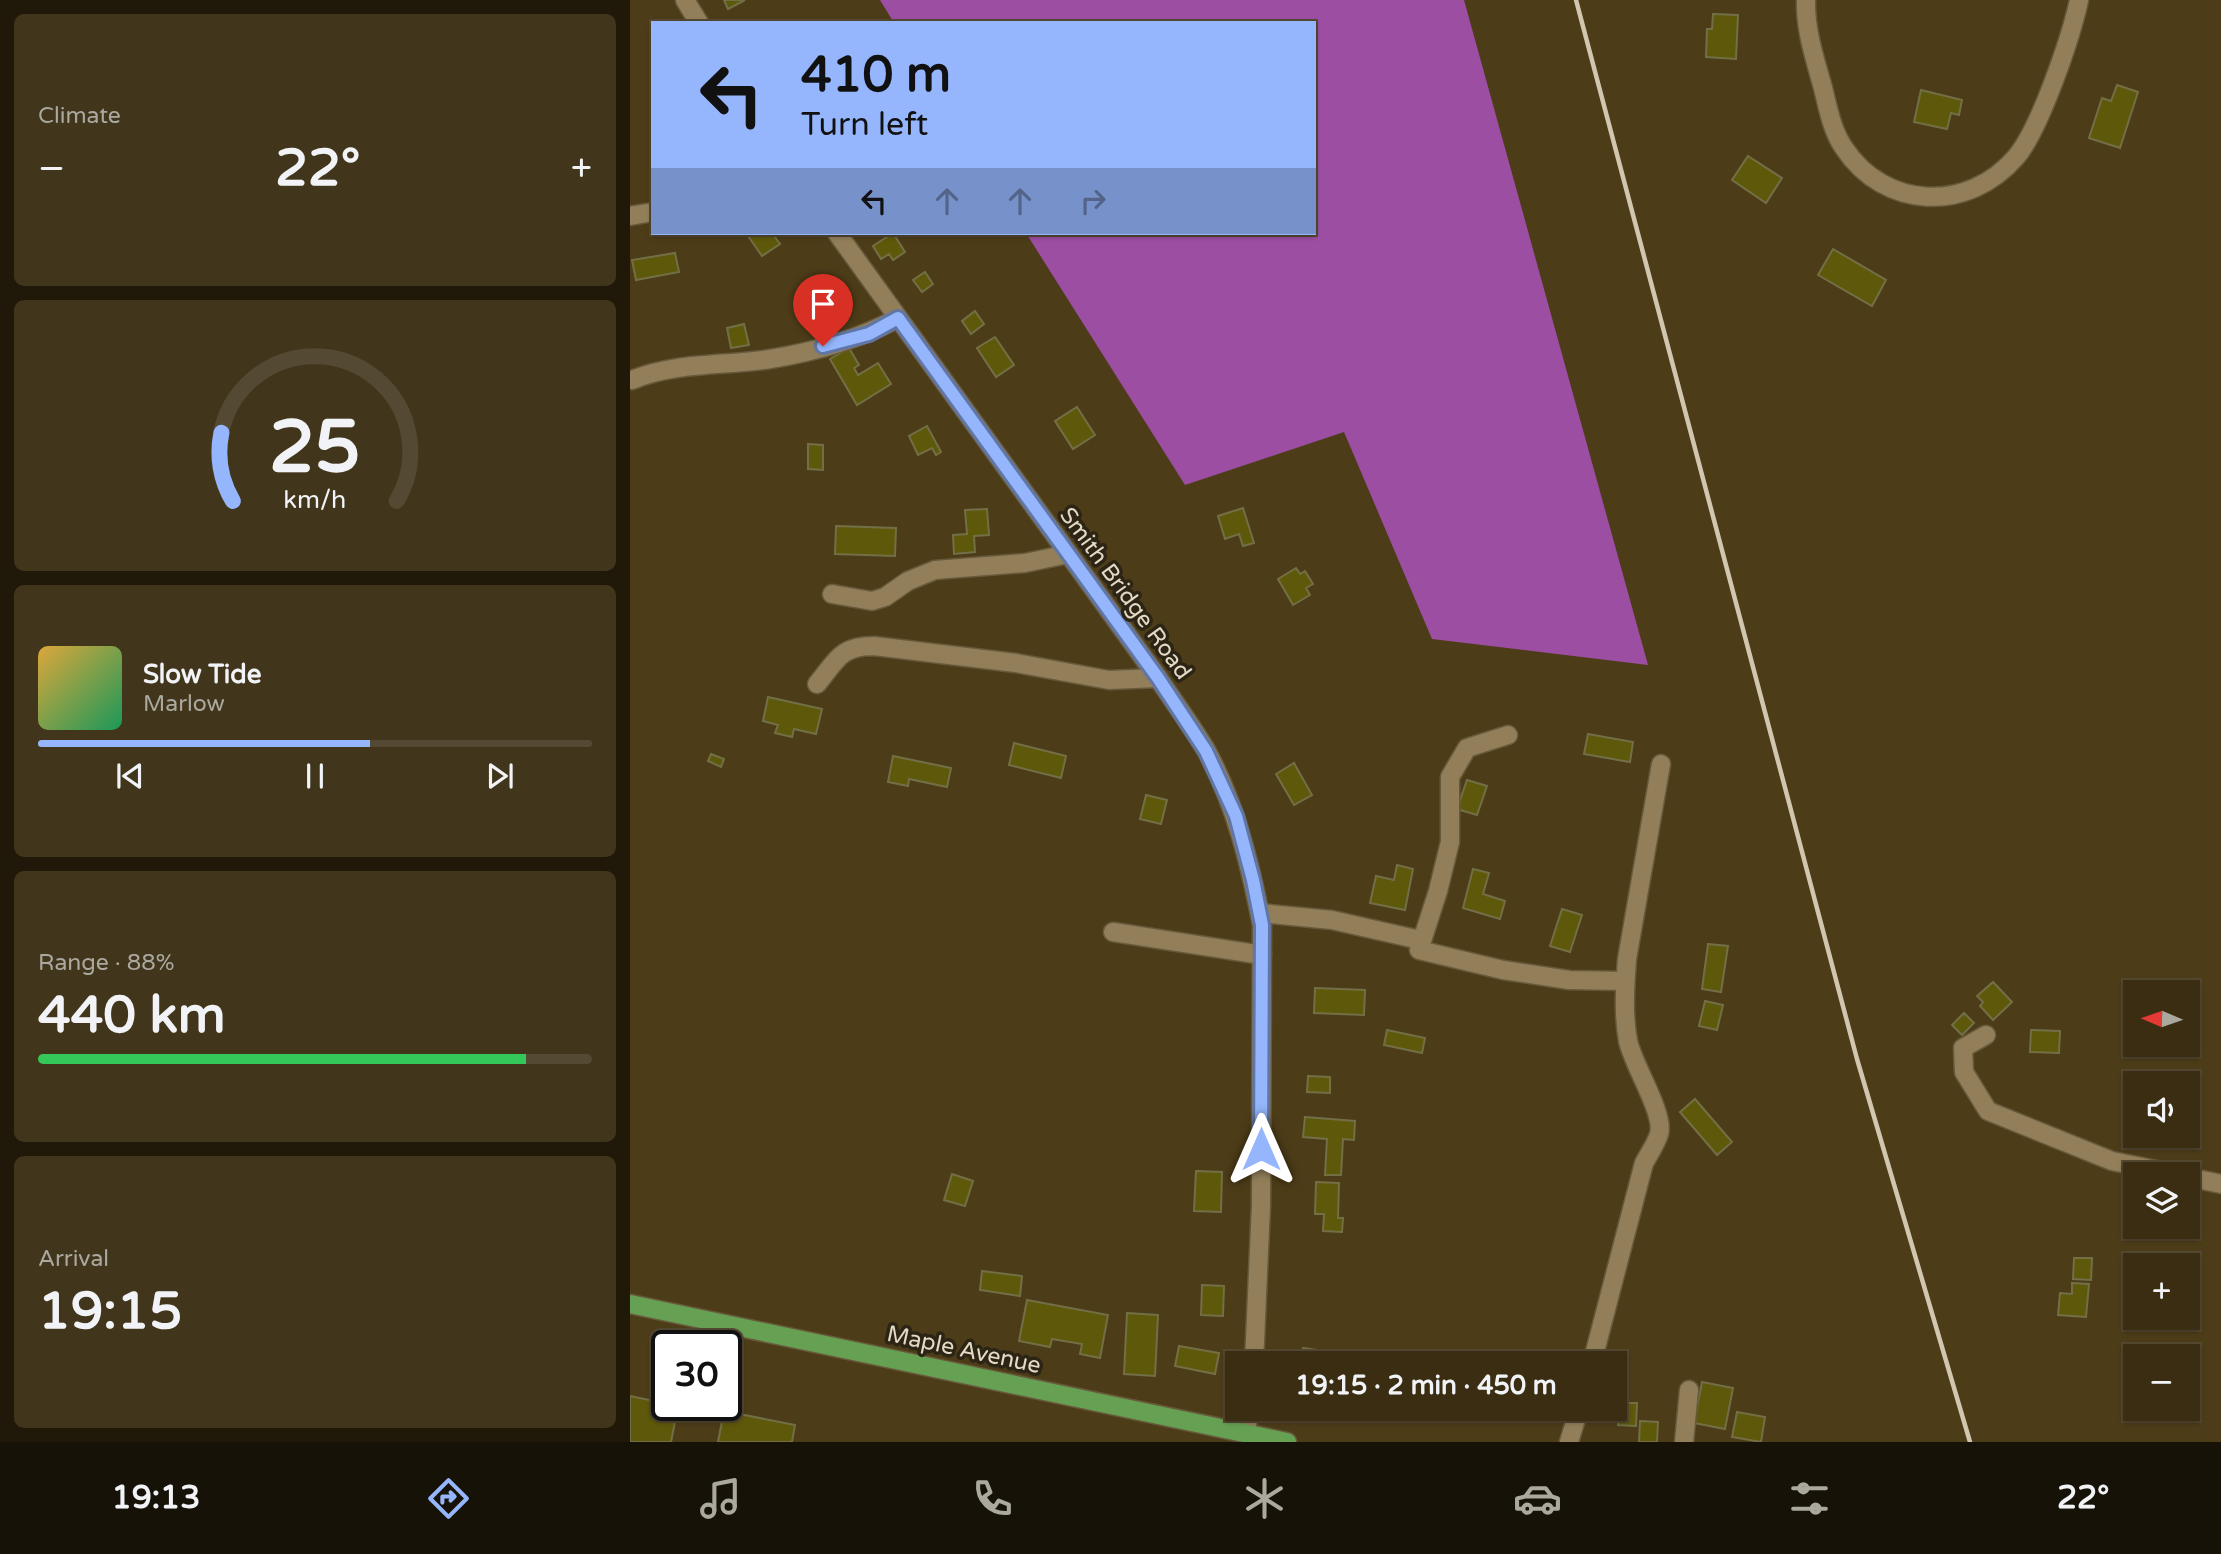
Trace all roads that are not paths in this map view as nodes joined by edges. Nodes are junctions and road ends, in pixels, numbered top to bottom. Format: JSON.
{"nodes":[{"id":1,"x":685,"y":0,"type":"edge"},
{"id":2,"x":1805,"y":0,"type":"edge"},
{"id":3,"x":2079,"y":0,"type":"edge"},
{"id":4,"x":698,"y":21,"type":"edge"},
{"id":5,"x":651,"y":212,"type":"edge"},
{"id":6,"x":630,"y":216,"type":"edge"},
{"id":7,"x":838,"y":235,"type":"edge"},
{"id":8,"x":898,"y":318,"type":"junction"},
{"id":9,"x":632,"y":380,"type":"dead end"},
{"id":10,"x":1068,"y":554,"type":"junction"},
{"id":11,"x":832,"y":594,"type":"dead end"},
{"id":12,"x":1158,"y":678,"type":"junction"},
{"id":13,"x":817,"y":684,"type":"dead end"},
{"id":14,"x":1508,"y":735,"type":"dead end"},
{"id":15,"x":1661,"y":764,"type":"dead end"},
{"id":16,"x":1260,"y":913,"type":"junction"},
{"id":17,"x":1113,"y":932,"type":"dead end"},
{"id":18,"x":1420,"y":940,"type":"junction"},
{"id":19,"x":1262,"y":955,"type":"junction"},
{"id":20,"x":1626,"y":981,"type":"junction"},
{"id":21,"x":1986,"y":1035,"type":"dead end"},
{"id":22,"x":2123,"y":1163,"type":"edge"},
{"id":23,"x":2200,"y":1180,"type":"edge"},
{"id":24,"x":2221,"y":1184,"type":"edge"},
{"id":25,"x":630,"y":1304,"type":"edge"},
{"id":26,"x":1255,"y":1351,"type":"edge"},
{"id":27,"x":1595,"y":1351,"type":"edge"},
{"id":28,"x":1689,"y":1390,"type":"dead end"},
{"id":29,"x":1248,"y":1421,"type":"edge"},
{"id":30,"x":1575,"y":1421,"type":"edge"},
{"id":31,"x":1246,"y":1433,"type":"junction"},
{"id":32,"x":1287,"y":1442,"type":"edge"},
{"id":33,"x":1569,"y":1442,"type":"edge"},
{"id":34,"x":1684,"y":1442,"type":"edge"}],
"edges":[{"from":1,"to":4,"type":"street"},
{"from":2,"to":3,"type":"street"},
{"from":5,"to":6,"type":"street"},
{"from":7,"to":8,"type":"street","name":"Smith Bridge Road"},
{"from":8,"to":9,"type":"street"},
{"from":8,"to":10,"type":"street","name":"Smith Bridge Road"},
{"from":10,"to":11,"type":"street"},
{"from":10,"to":12,"type":"street","name":"Smith Bridge Road"},
{"from":12,"to":13,"type":"street"},
{"from":12,"to":16,"type":"street","name":"Smith Bridge Road"},
{"from":14,"to":18,"type":"street"},
{"from":15,"to":20,"type":"street"},
{"from":16,"to":18,"type":"street"},
{"from":16,"to":19,"type":"street","name":"Smith Bridge Road"},
{"from":17,"to":19,"type":"street"},
{"from":18,"to":20,"type":"street"},
{"from":19,"to":26,"type":"street","name":"Smith Bridge Road"},
{"from":20,"to":27,"type":"street"},
{"from":21,"to":22,"type":"street"},
{"from":23,"to":24,"type":"street"},
{"from":25,"to":31,"type":"main road","name":"Maple Avenue"},
{"from":28,"to":34,"type":"street"},
{"from":29,"to":31,"type":"street"},
{"from":30,"to":33,"type":"street"},
{"from":31,"to":32,"type":"main road","name":"Maple Avenue"}]}
